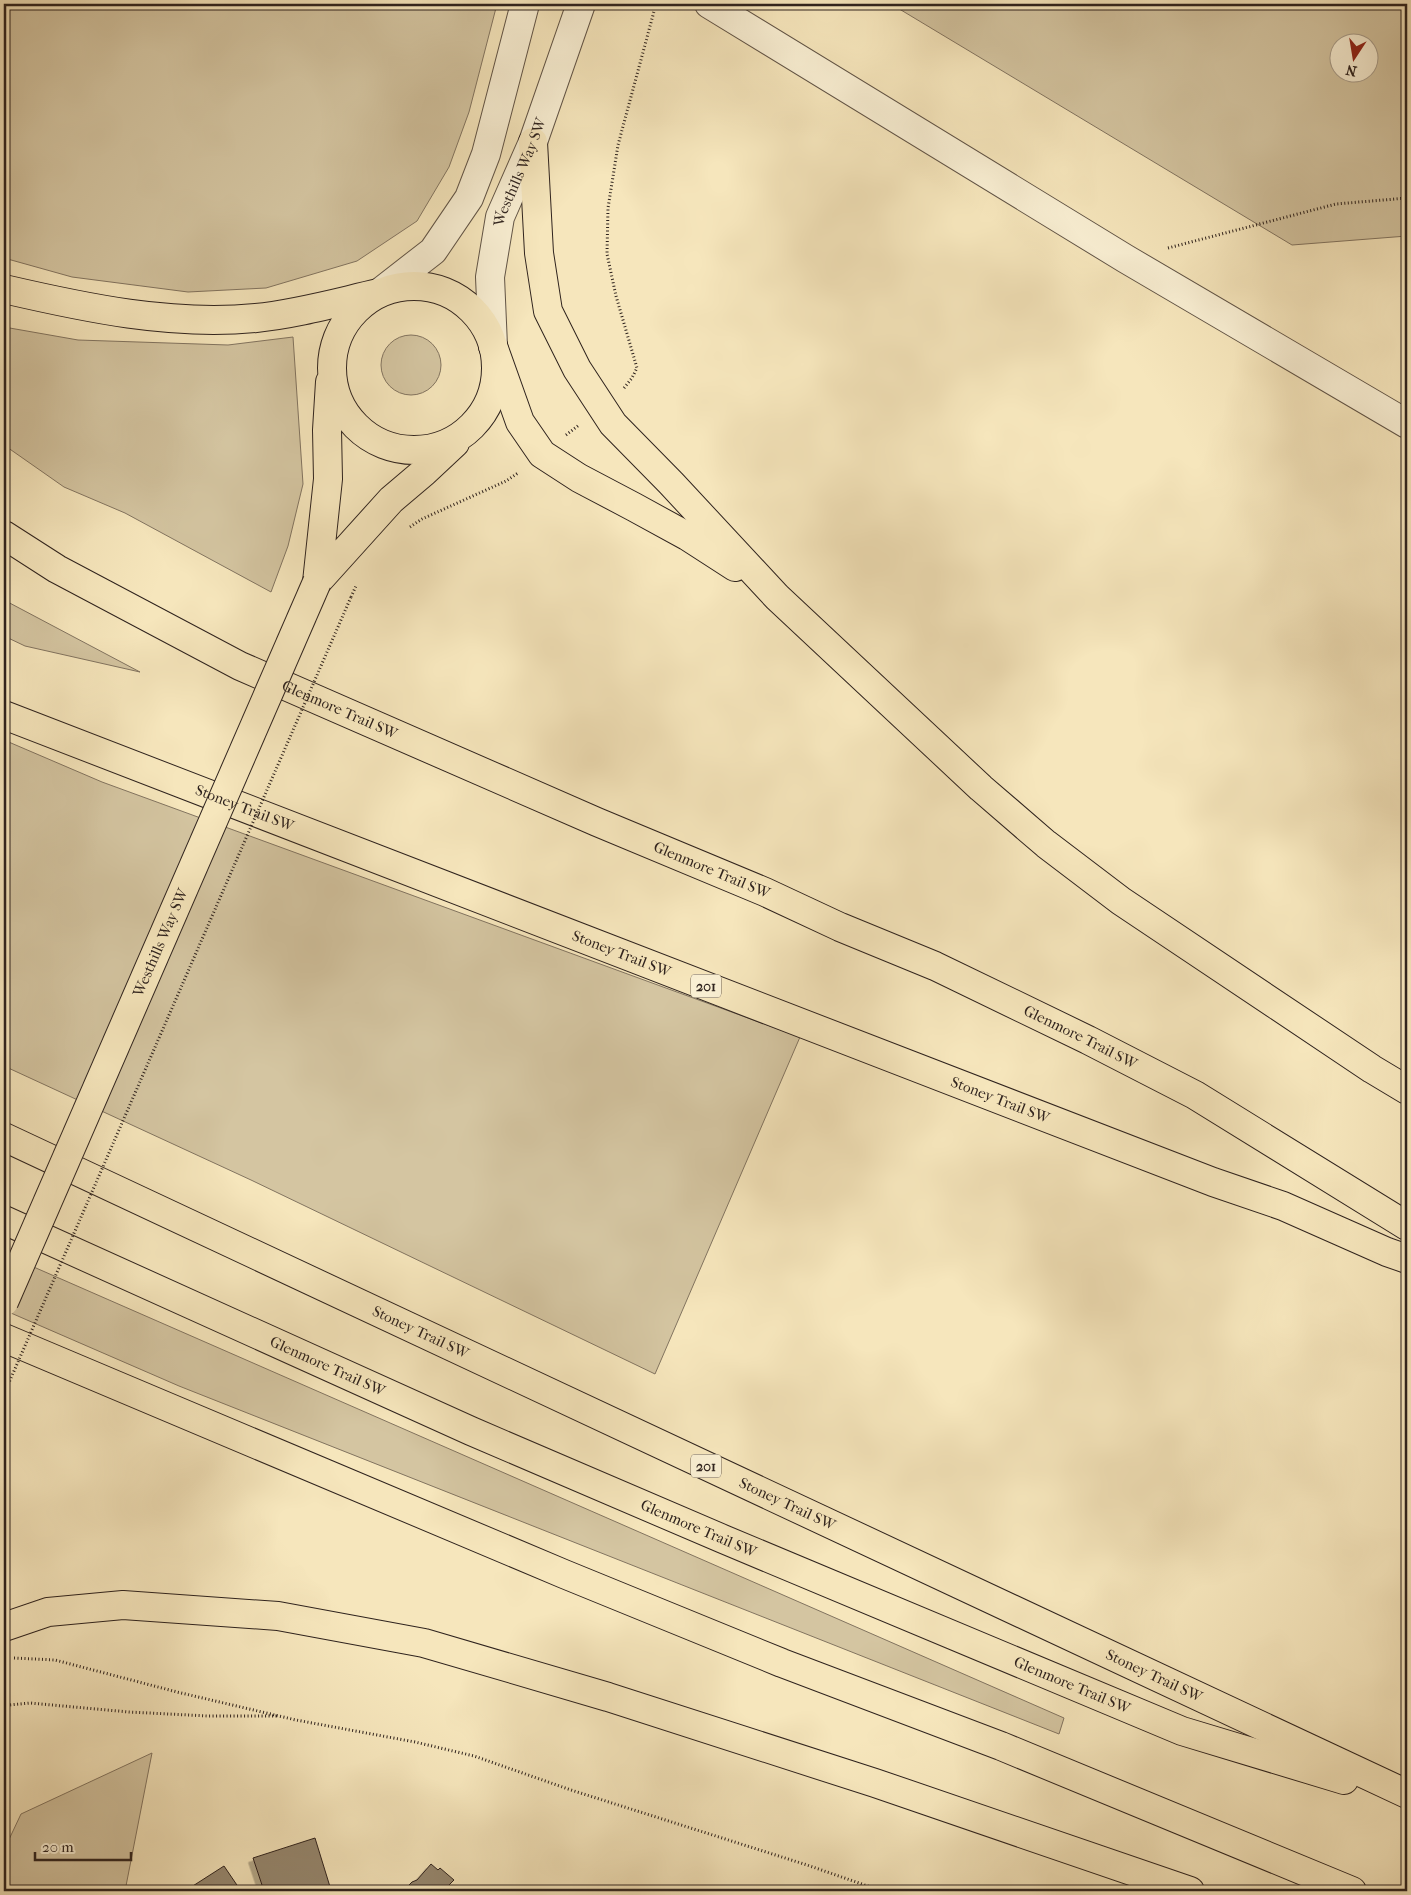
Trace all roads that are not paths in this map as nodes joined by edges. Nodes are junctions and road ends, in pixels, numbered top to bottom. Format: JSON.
{"nodes":[{"id":1,"x":525,"y":4,"type":"edge"},
{"id":2,"x":581,"y":4,"type":"edge"},
{"id":3,"x":709,"y":4,"type":"edge"},
{"id":4,"x":534,"y":142,"type":"junction"},
{"id":5,"x":4,"y":289,"type":"edge"},
{"id":6,"x":379,"y":293,"type":"junction"},
{"id":7,"x":493,"y":346,"type":"junction"},
{"id":8,"x":331,"y":366,"type":"junction"},
{"id":9,"x":1407,"y":424,"type":"edge"},
{"id":10,"x":473,"y":425,"type":"junction"},
{"id":11,"x":4,"y":535,"type":"edge"},
{"id":12,"x":317,"y":582,"type":"junction"},
{"id":13,"x":777,"y":597,"type":"junction"},
{"id":14,"x":4,"y":715,"type":"edge"},
{"id":15,"x":1407,"y":1090,"type":"edge"},
{"id":16,"x":4,"y":1137,"type":"edge"},
{"id":17,"x":4,"y":1220,"type":"edge"},
{"id":18,"x":1407,"y":1226,"type":"edge"},
{"id":19,"x":1407,"y":1259,"type":"edge"},
{"id":20,"x":4,"y":1302,"type":"edge"},
{"id":21,"x":4,"y":1338,"type":"edge"},
{"id":22,"x":4,"y":1626,"type":"edge"},
{"id":23,"x":1407,"y":1794,"type":"edge"},
{"id":24,"x":1407,"y":1799,"type":"edge"},
{"id":25,"x":1190,"y":1891,"type":"edge"},
{"id":26,"x":1352,"y":1891,"type":"edge"}],
"edges":[{"from":1,"to":6,"type":"street"},
{"from":2,"to":4,"type":"street","name":"Westhills Way SW"},
{"from":3,"to":9,"type":"street"},
{"from":4,"to":7,"type":"street","name":"Westhills Way SW"},
{"from":4,"to":13,"type":"main road"},
{"from":5,"to":6,"type":"main road"},
{"from":6,"to":7,"type":"main road"},
{"from":6,"to":8,"type":"main road"},
{"from":7,"to":10,"type":"main road"},
{"from":7,"to":13,"type":"main road"},
{"from":8,"to":10,"type":"main road"},
{"from":8,"to":12,"type":"main road","name":"Westhills Way SW"},
{"from":10,"to":12,"type":"main road","name":"Westhills Way SW"},
{"from":11,"to":18,"type":"main road","name":"Glenmore Trail SW"},
{"from":12,"to":20,"type":"main road","name":"Westhills Way SW","bridge":true},
{"from":13,"to":15,"type":"main road"},
{"from":14,"to":19,"type":"main road","name":"Stoney Trail SW","number":"201"},
{"from":16,"to":23,"type":"main road","name":"Stoney Trail SW","number":"201"},
{"from":17,"to":24,"type":"main road","name":"Glenmore Trail SW"},
{"from":21,"to":26,"type":"main road"},
{"from":22,"to":25,"type":"main road"}]}
